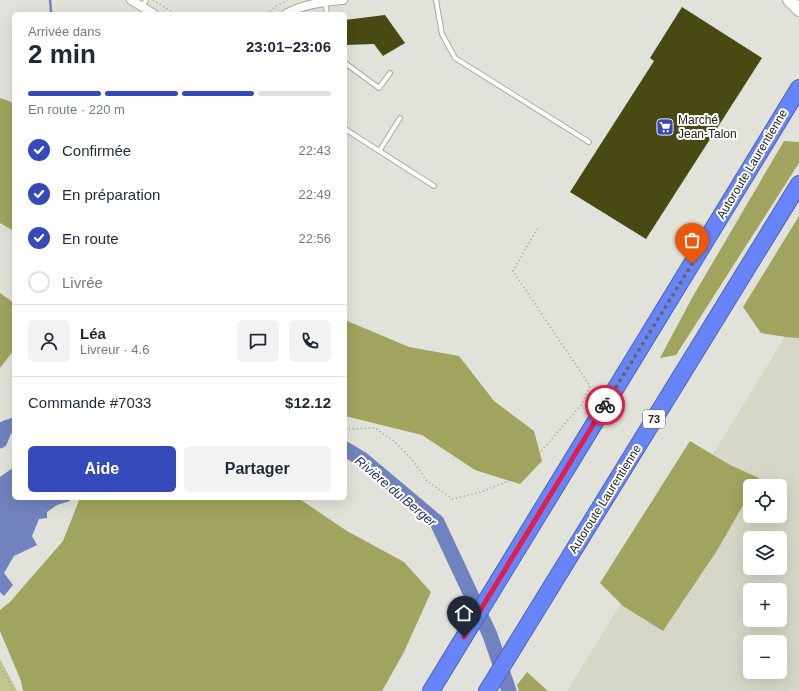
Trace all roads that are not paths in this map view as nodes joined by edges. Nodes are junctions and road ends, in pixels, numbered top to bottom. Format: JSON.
{"nodes":[{"id":1,"x":131,"y":0,"type":"edge"},
{"id":2,"x":343,"y":0,"type":"edge"},
{"id":3,"x":436,"y":0,"type":"edge"},
{"id":4,"x":789,"y":0,"type":"edge"},
{"id":5,"x":325,"y":2,"type":"junction"},
{"id":6,"x":144,"y":3,"type":"edge"},
{"id":7,"x":799,"y":10,"type":"edge"},
{"id":8,"x":152,"y":12,"type":"edge"},
{"id":9,"x":290,"y":12,"type":"edge"},
{"id":10,"x":327,"y":12,"type":"edge"},
{"id":11,"x":347,"y":64,"type":"edge"},
{"id":12,"x":390,"y":73,"type":"dead end"},
{"id":13,"x":799,"y":88,"type":"edge"},
{"id":14,"x":400,"y":118,"type":"dead end"},
{"id":15,"x":347,"y":130,"type":"edge"},
{"id":16,"x":589,"y":142,"type":"dead end"},
{"id":17,"x":380,"y":150,"type":"junction"},
{"id":18,"x":799,"y":184,"type":"edge"},
{"id":19,"x":434,"y":186,"type":"dead end"},
{"id":20,"x":487,"y":690,"type":"edge"},
{"id":21,"x":431,"y":691,"type":"edge"}],
"edges":[{"from":1,"to":6,"type":"street"},
{"from":2,"to":5,"type":"street"},
{"from":3,"to":16,"type":"lane"},
{"from":4,"to":7,"type":"street"},
{"from":5,"to":9,"type":"street"},
{"from":5,"to":10,"type":"lane"},
{"from":6,"to":8,"type":"street"},
{"from":11,"to":12,"type":"lane"},
{"from":13,"to":21,"type":"highway","name":"Autoroute Laurentienne"},
{"from":14,"to":17,"type":"lane"},
{"from":15,"to":17,"type":"lane"},
{"from":17,"to":19,"type":"lane"},
{"from":18,"to":20,"type":"highway","name":"Autoroute Laurentienne","number":"73"}]}
